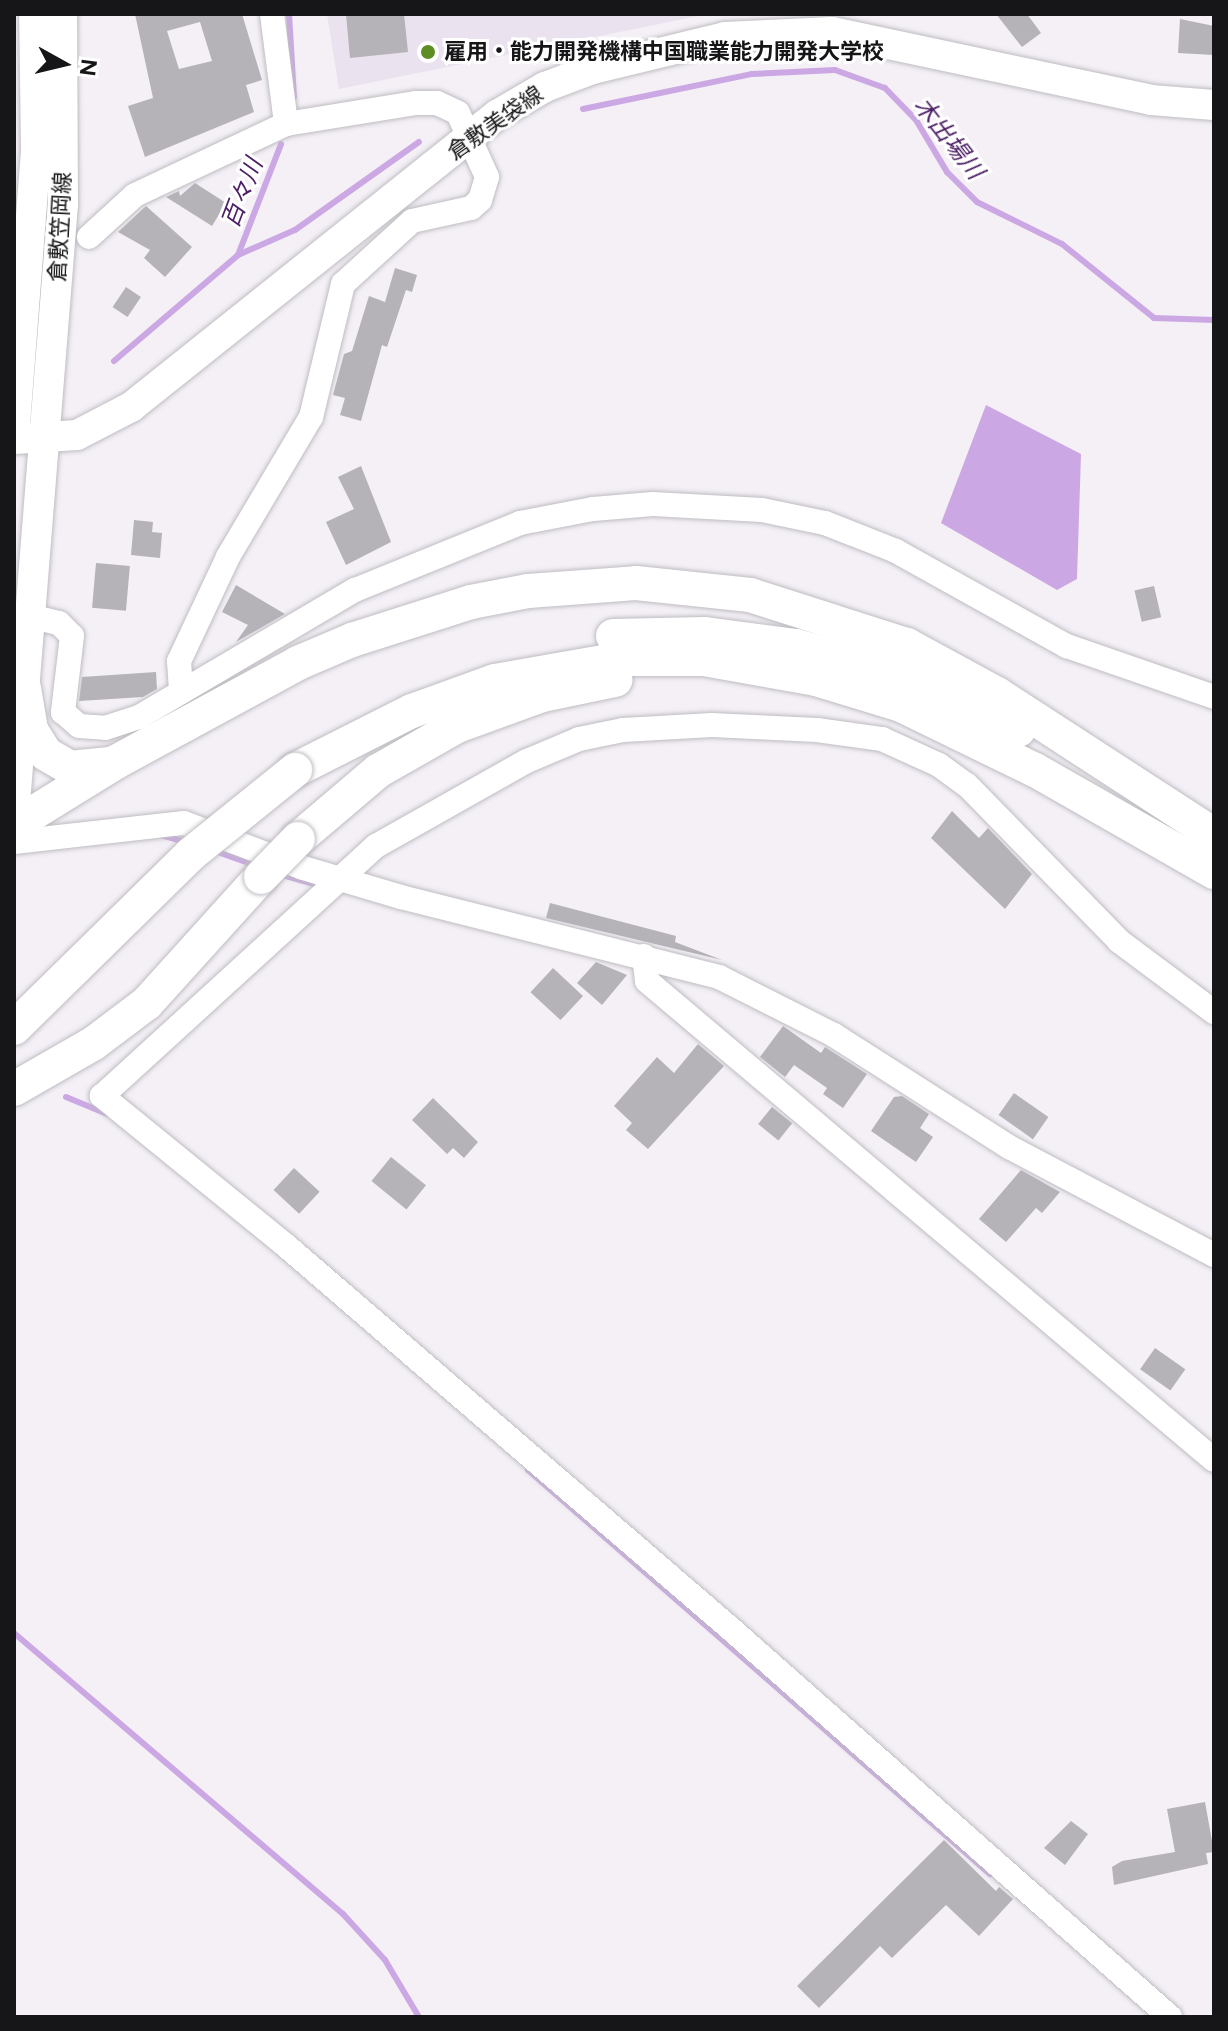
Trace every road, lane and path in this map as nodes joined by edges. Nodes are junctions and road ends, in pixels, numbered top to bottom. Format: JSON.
{"nodes":[{"id":1,"x":34,"y":14,"type":"edge"},
{"id":2,"x":62,"y":14,"type":"edge"},
{"id":3,"x":272,"y":14,"type":"edge"},
{"id":4,"x":1214,"y":105,"type":"edge"},
{"id":5,"x":286,"y":124,"type":"junction"},
{"id":6,"x":471,"y":136,"type":"junction"},
{"id":7,"x":89,"y":237,"type":"dead end"},
{"id":8,"x":14,"y":438,"type":"edge"},
{"id":9,"x":46,"y":439,"type":"junction"},
{"id":10,"x":30,"y":616,"type":"junction"},
{"id":11,"x":774,"y":670,"type":"junction"},
{"id":12,"x":24,"y":688,"type":"junction"},
{"id":13,"x":181,"y":692,"type":"junction"},
{"id":14,"x":1214,"y":697,"type":"edge"},
{"id":15,"x":116,"y":762,"type":"junction"},
{"id":16,"x":295,"y":770,"type":"junction"},
{"id":17,"x":1131,"y":785,"type":"junction"},
{"id":18,"x":14,"y":816,"type":"edge"},
{"id":19,"x":14,"y":825,"type":"edge"},
{"id":20,"x":1214,"y":835,"type":"edge"},
{"id":21,"x":14,"y":842,"type":"edge"},
{"id":22,"x":1214,"y":872,"type":"edge"},
{"id":23,"x":332,"y":884,"type":"junction"},
{"id":24,"x":644,"y":956,"type":"junction"},
{"id":25,"x":1214,"y":1012,"type":"edge"},
{"id":26,"x":14,"y":1028,"type":"edge"},
{"id":27,"x":19,"y":1084,"type":"edge"},
{"id":28,"x":1214,"y":1255,"type":"edge"},
{"id":29,"x":1214,"y":1460,"type":"edge"},
{"id":30,"x":1170,"y":2017,"type":"edge"}],
"edges":[{"from":1,"to":8,"type":"main road","name":"倉敷笠岡線"},
{"from":2,"to":9,"type":"main road","name":"倉敷笠岡線"},
{"from":3,"to":5,"type":"street"},
{"from":4,"to":6,"type":"main road","name":"倉敷美袋線"},
{"from":5,"to":6,"type":"street"},
{"from":5,"to":7,"type":"street"},
{"from":6,"to":9,"type":"main road","name":"倉敷美袋線"},
{"from":6,"to":13,"type":"street"},
{"from":8,"to":9,"type":"main road","name":"倉敷美袋線"},
{"from":9,"to":10,"type":"main road"},
{"from":10,"to":12,"type":"main road"},
{"from":10,"to":13,"type":"street"},
{"from":11,"to":16,"type":"highway"},
{"from":11,"to":22,"type":"highway"},
{"from":11,"to":27,"type":"highway","bridge":true},
{"from":12,"to":15,"type":"highway"},
{"from":12,"to":18,"type":"main road"},
{"from":13,"to":14,"type":"street"},
{"from":15,"to":17,"type":"highway"},
{"from":15,"to":19,"type":"highway"},
{"from":16,"to":17,"type":"highway"},
{"from":16,"to":26,"type":"highway","bridge":true},
{"from":17,"to":20,"type":"highway"},
{"from":21,"to":23,"type":"street"},
{"from":23,"to":24,"type":"street"},
{"from":23,"to":25,"type":"street"},
{"from":23,"to":30,"type":"street"},
{"from":24,"to":28,"type":"street"},
{"from":24,"to":29,"type":"street"}]}
